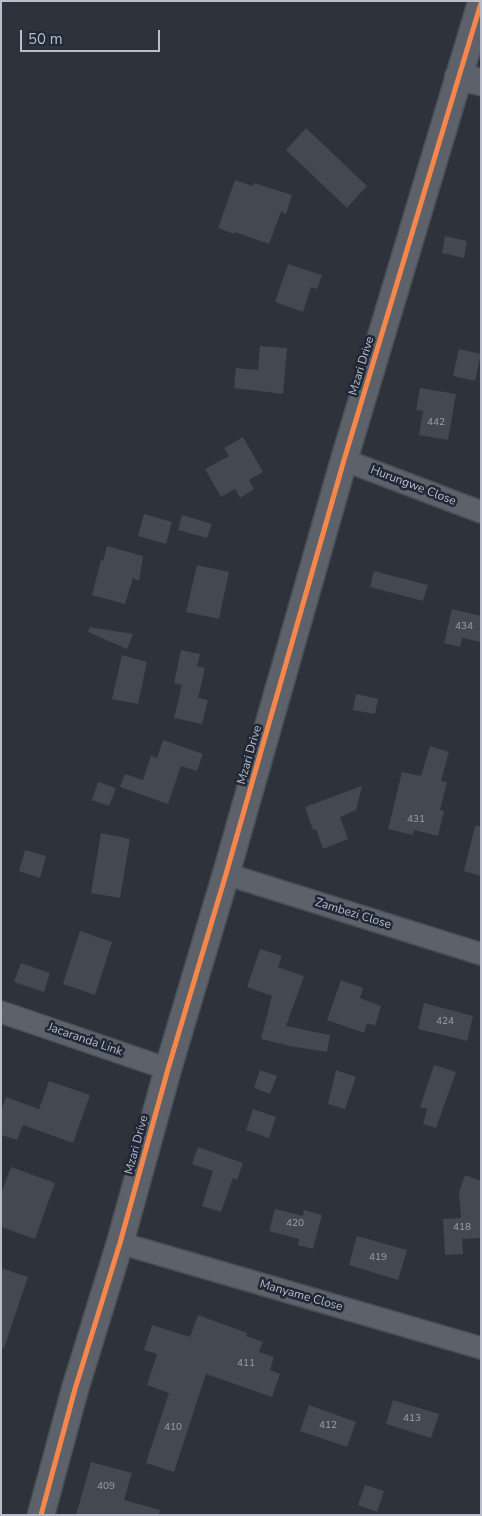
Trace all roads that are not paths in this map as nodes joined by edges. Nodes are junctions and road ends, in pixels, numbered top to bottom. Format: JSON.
{"nodes":[{"id":1,"x":481,"y":3,"type":"edge"},
{"id":2,"x":469,"y":79,"type":"edge"},
{"id":3,"x":344,"y":460,"type":"junction"},
{"id":4,"x":481,"y":512,"type":"edge"},
{"id":5,"x":226,"y":874,"type":"junction"},
{"id":6,"x":481,"y":954,"type":"edge"},
{"id":7,"x":1,"y":1012,"type":"edge"},
{"id":8,"x":168,"y":1069,"type":"junction"},
{"id":9,"x":120,"y":1243,"type":"junction"},
{"id":10,"x":481,"y":1348,"type":"edge"},
{"id":11,"x":42,"y":1515,"type":"edge"}],
"edges":[{"from":1,"to":2,"type":"street","name":"Mzari Drive"},
{"from":2,"to":3,"type":"street","name":"Mzari Drive"},
{"from":3,"to":4,"type":"street","name":"Hurungwe Close"},
{"from":3,"to":5,"type":"street","name":"Mzari Drive"},
{"from":5,"to":6,"type":"street","name":"Zambezi Close"},
{"from":5,"to":8,"type":"street","name":"Mzari Drive"},
{"from":7,"to":8,"type":"street","name":"Jacaranda Link"},
{"from":8,"to":9,"type":"street","name":"Mzari Drive"},
{"from":9,"to":10,"type":"street","name":"Manyame Close"},
{"from":9,"to":11,"type":"street","name":"Mzari Drive"}]}
